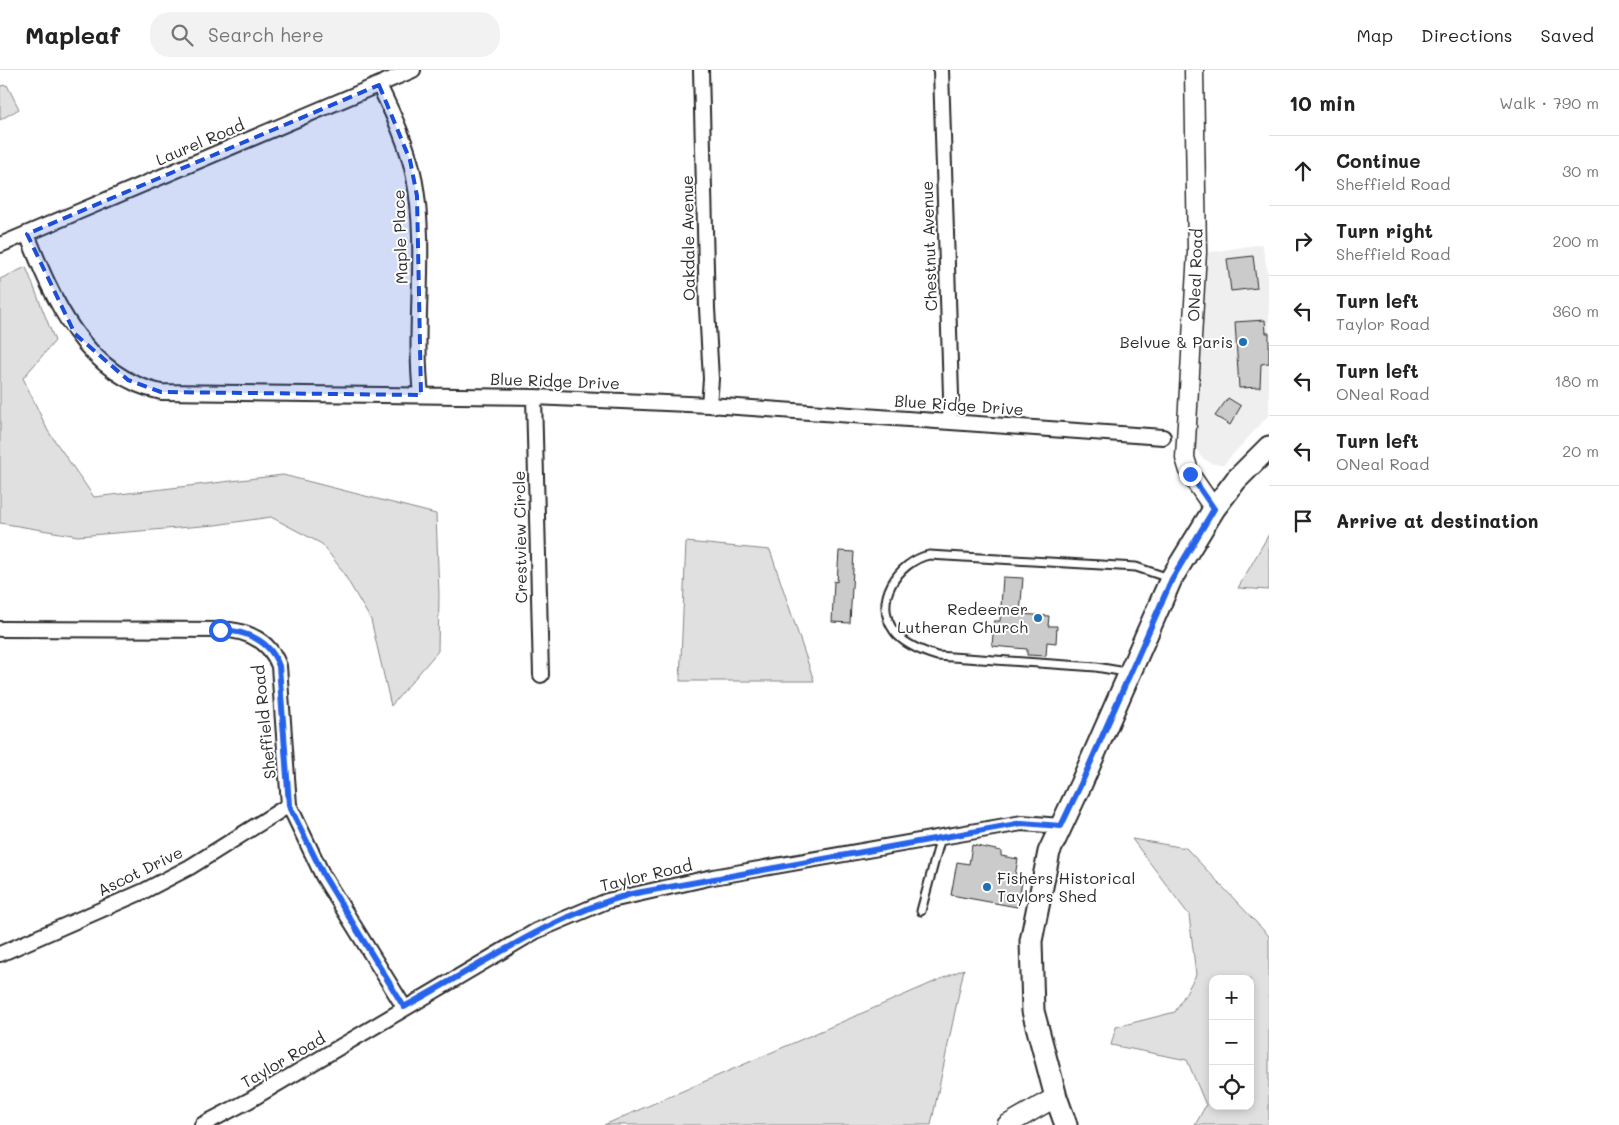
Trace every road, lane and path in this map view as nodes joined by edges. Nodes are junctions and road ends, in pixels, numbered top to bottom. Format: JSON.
{"nodes":[{"id":1,"x":413,"y":70,"type":"edge"},
{"id":2,"x":701,"y":70,"type":"edge"},
{"id":3,"x":941,"y":70,"type":"edge"},
{"id":4,"x":1194,"y":70,"type":"edge"},
{"id":5,"x":379,"y":84,"type":"junction"},
{"id":6,"x":27,"y":234,"type":"junction"},
{"id":7,"x":0,"y":245,"type":"edge"},
{"id":8,"x":421,"y":395,"type":"junction"},
{"id":9,"x":534,"y":397,"type":"junction"},
{"id":10,"x":709,"y":405,"type":"junction"},
{"id":11,"x":950,"y":422,"type":"junction"},
{"id":12,"x":1163,"y":436,"type":"dead end"},
{"id":13,"x":1269,"y":447,"type":"edge"},
{"id":14,"x":1214,"y":509,"type":"junction"},
{"id":15,"x":1172,"y":579,"type":"junction"},
{"id":16,"x":0,"y":630,"type":"edge"},
{"id":17,"x":1129,"y":672,"type":"junction"},
{"id":18,"x":541,"y":675,"type":"dead end"},
{"id":19,"x":289,"y":805,"type":"junction"},
{"id":20,"x":1061,"y":826,"type":"junction"},
{"id":21,"x":942,"y":837,"type":"junction"},
{"id":22,"x":920,"y":911,"type":"dead end"},
{"id":23,"x":0,"y":954,"type":"edge"},
{"id":24,"x":404,"y":1007,"type":"junction"},
{"id":25,"x":1056,"y":1097,"type":"junction"},
{"id":26,"x":202,"y":1125,"type":"edge"},
{"id":27,"x":1007,"y":1125,"type":"edge"},
{"id":28,"x":1066,"y":1125,"type":"edge"}],
"edges":[{"from":1,"to":5,"type":"street","name":"Laurel Road"},
{"from":2,"to":10,"type":"street","name":"Oakdale Avenue"},
{"from":3,"to":11,"type":"street","name":"Chestnut Avenue"},
{"from":4,"to":14,"type":"street","name":"ONeal Road"},
{"from":5,"to":6,"type":"street","name":"Laurel Road"},
{"from":5,"to":8,"type":"street","name":"Maple Place"},
{"from":6,"to":7,"type":"street","name":"Laurel Road"},
{"from":6,"to":8,"type":"street","name":"Blue Ridge Drive"},
{"from":8,"to":9,"type":"street","name":"Blue Ridge Drive"},
{"from":9,"to":10,"type":"street","name":"Blue Ridge Drive"},
{"from":9,"to":18,"type":"street","name":"Crestview Circle"},
{"from":10,"to":11,"type":"street","name":"Blue Ridge Drive"},
{"from":11,"to":12,"type":"street","name":"Blue Ridge Drive"},
{"from":13,"to":14,"type":"main road"},
{"from":14,"to":15,"type":"main road"},
{"from":15,"to":17,"type":"main road"},
{"from":15,"to":17,"type":"lane"},
{"from":16,"to":19,"type":"street","name":"Sheffield Road"},
{"from":17,"to":20,"type":"main road"},
{"from":19,"to":23,"type":"street","name":"Ascot Drive"},
{"from":19,"to":24,"type":"street","name":"Sheffield Road"},
{"from":20,"to":21,"type":"street","name":"Taylor Road"},
{"from":20,"to":25,"type":"main road"},
{"from":21,"to":22,"type":"lane"},
{"from":21,"to":24,"type":"street","name":"Taylor Road"},
{"from":24,"to":26,"type":"street","name":"Taylor Road"},
{"from":25,"to":27,"type":"main road"},
{"from":25,"to":28,"type":"main road"}]}
